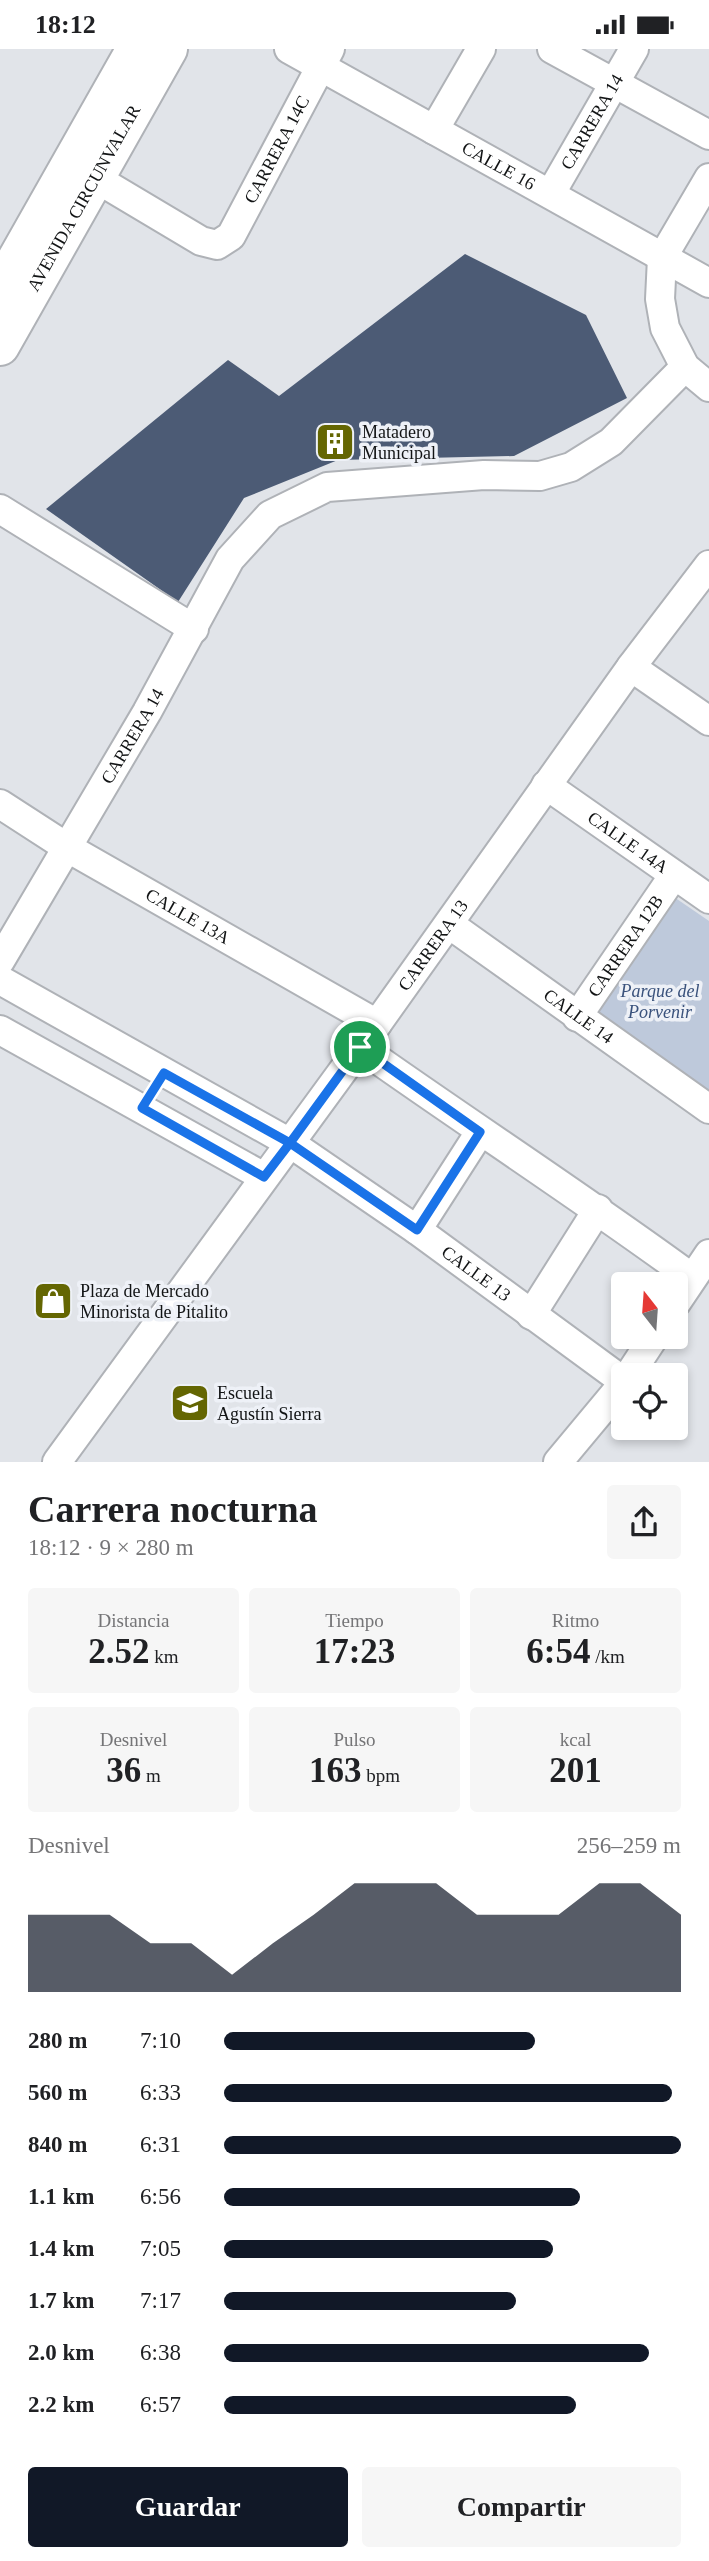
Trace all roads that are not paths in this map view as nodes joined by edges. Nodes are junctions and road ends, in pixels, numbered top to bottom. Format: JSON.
{"nodes":[{"id":1,"x":136,"y":49,"type":"edge"},
{"id":2,"x":167,"y":49,"type":"edge"},
{"id":3,"x":289,"y":49,"type":"edge"},
{"id":4,"x":481,"y":49,"type":"edge"},
{"id":5,"x":552,"y":49,"type":"edge"},
{"id":6,"x":634,"y":49,"type":"edge"},
{"id":7,"x":325,"y":59,"type":"edge"},
{"id":8,"x":614,"y":84,"type":"junction"},
{"id":9,"x":434,"y":130,"type":"junction"},
{"id":10,"x":709,"y":135,"type":"edge"},
{"id":11,"x":709,"y":178,"type":"edge"},
{"id":12,"x":97,"y":179,"type":"junction"},
{"id":13,"x":551,"y":193,"type":"junction"},
{"id":14,"x":662,"y":258,"type":"junction"},
{"id":15,"x":709,"y":283,"type":"edge"},
{"id":16,"x":0,"y":289,"type":"edge"},
{"id":17,"x":0,"y":346,"type":"edge"},
{"id":18,"x":685,"y":367,"type":"junction"},
{"id":19,"x":709,"y":387,"type":"edge"},
{"id":20,"x":0,"y":509,"type":"edge"},
{"id":21,"x":709,"y":565,"type":"edge"},
{"id":22,"x":194,"y":629,"type":"junction"},
{"id":23,"x":631,"y":667,"type":"junction"},
{"id":24,"x":709,"y":721,"type":"edge"},
{"id":25,"x":546,"y":785,"type":"junction"},
{"id":26,"x":0,"y":804,"type":"edge"},
{"id":27,"x":68,"y":848,"type":"junction"},
{"id":28,"x":674,"y":875,"type":"junction"},
{"id":29,"x":709,"y":899,"type":"edge"},
{"id":30,"x":449,"y":924,"type":"junction"},
{"id":31,"x":0,"y":961,"type":"edge"},
{"id":32,"x":0,"y":980,"type":"edge"},
{"id":33,"x":578,"y":1017,"type":"junction"},
{"id":34,"x":377,"y":1024,"type":"junction"},
{"id":35,"x":0,"y":1030,"type":"edge"},
{"id":36,"x":360,"y":1047,"type":"junction"},
{"id":37,"x":164,"y":1073,"type":"junction"},
{"id":38,"x":142,"y":1108,"type":"junction"},
{"id":39,"x":709,"y":1109,"type":"edge"},
{"id":40,"x":480,"y":1132,"type":"junction"},
{"id":41,"x":300,"y":1149,"type":"junction"},
{"id":42,"x":264,"y":1177,"type":"junction"},
{"id":43,"x":598,"y":1209,"type":"junction"},
{"id":44,"x":417,"y":1230,"type":"junction"},
{"id":45,"x":709,"y":1254,"type":"edge"},
{"id":46,"x":692,"y":1278,"type":"junction"},
{"id":47,"x":688,"y":1284,"type":"edge"},
{"id":48,"x":531,"y":1315,"type":"junction"},
{"id":49,"x":611,"y":1373,"type":"edge"},
{"id":50,"x":611,"y":1397,"type":"edge"},
{"id":51,"x":57,"y":1462,"type":"edge"},
{"id":52,"x":558,"y":1462,"type":"edge"}],
"edges":[{"from":1,"to":16,"type":"highway","name":"AVENIDA CIRCUNVALAR"},
{"from":2,"to":12,"type":"highway","name":"AVENIDA CIRCUNVALAR"},
{"from":3,"to":7,"type":"street","name":"CALLE 16"},
{"from":4,"to":9,"type":"street"},
{"from":5,"to":8,"type":"street"},
{"from":6,"to":8,"type":"street","name":"CARRERA 14"},
{"from":7,"to":9,"type":"street","name":"CALLE 16"},
{"from":7,"to":12,"type":"street","name":"CARRERA 14C"},
{"from":8,"to":10,"type":"street"},
{"from":8,"to":13,"type":"street","name":"CARRERA 14"},
{"from":9,"to":13,"type":"street","name":"CALLE 16"},
{"from":11,"to":14,"type":"street"},
{"from":12,"to":17,"type":"highway","name":"AVENIDA CIRCUNVALAR"},
{"from":13,"to":14,"type":"street","name":"CALLE 16"},
{"from":14,"to":15,"type":"street","name":"CALLE 16"},
{"from":14,"to":18,"type":"street"},
{"from":18,"to":19,"type":"street"},
{"from":18,"to":22,"type":"street","name":"CARRERA 14"},
{"from":20,"to":22,"type":"street"},
{"from":21,"to":23,"type":"street","name":"CARRERA 13"},
{"from":22,"to":27,"type":"street","name":"CARRERA 14"},
{"from":23,"to":24,"type":"street"},
{"from":23,"to":25,"type":"street","name":"CARRERA 13"},
{"from":25,"to":28,"type":"street","name":"CALLE 14A"},
{"from":25,"to":30,"type":"street","name":"CARRERA 13"},
{"from":26,"to":27,"type":"street","name":"CALLE 13A"},
{"from":27,"to":31,"type":"street","name":"CARRERA 14"},
{"from":27,"to":34,"type":"street","name":"CALLE 13A"},
{"from":28,"to":29,"type":"street","name":"CALLE 14A"},
{"from":28,"to":33,"type":"street","name":"CARRERA 12B"},
{"from":30,"to":33,"type":"street","name":"CALLE 14"},
{"from":30,"to":34,"type":"street","name":"CARRERA 13"},
{"from":32,"to":37,"type":"street","name":"CALLE 13"},
{"from":33,"to":39,"type":"street","name":"CALLE 14"},
{"from":34,"to":36,"type":"street","name":"CARRERA 13"},
{"from":35,"to":38,"type":"street"},
{"from":36,"to":40,"type":"street"},
{"from":36,"to":41,"type":"street","name":"CARRERA 13"},
{"from":37,"to":38,"type":"street"},
{"from":37,"to":41,"type":"street","name":"CALLE 13"},
{"from":38,"to":42,"type":"street"},
{"from":40,"to":43,"type":"street"},
{"from":40,"to":44,"type":"street"},
{"from":41,"to":42,"type":"street","name":"CARRERA 13"},
{"from":41,"to":44,"type":"street","name":"CALLE 13"},
{"from":42,"to":51,"type":"street","name":"CARRERA 13"},
{"from":43,"to":46,"type":"street"},
{"from":43,"to":48,"type":"street"},
{"from":44,"to":48,"type":"street","name":"CALLE 13"},
{"from":45,"to":46,"type":"street"},
{"from":46,"to":47,"type":"street"},
{"from":48,"to":49,"type":"street","name":"CALLE 13"},
{"from":50,"to":52,"type":"street"}]}
